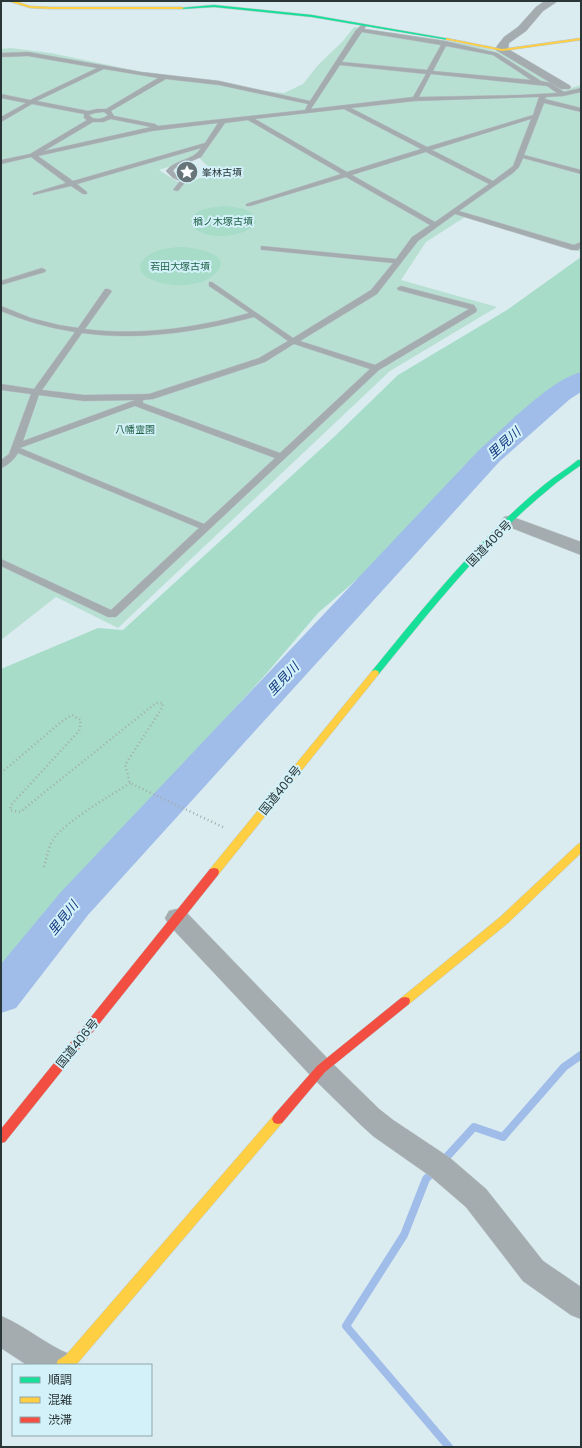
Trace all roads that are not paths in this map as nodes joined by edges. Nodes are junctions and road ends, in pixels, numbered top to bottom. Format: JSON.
{"nodes":[{"id":1,"x":10,"y":1,"type":"edge"},
{"id":2,"x":553,"y":1,"type":"edge"},
{"id":3,"x":361,"y":28,"type":"junction"},
{"id":4,"x":581,"y":39,"type":"edge"},
{"id":5,"x":445,"y":43,"type":"junction"},
{"id":6,"x":502,"y":50,"type":"junction"},
{"id":7,"x":1,"y":54,"type":"edge"},
{"id":8,"x":337,"y":63,"type":"junction"},
{"id":9,"x":104,"y":66,"type":"junction"},
{"id":10,"x":430,"y":73,"type":"junction"},
{"id":11,"x":164,"y":77,"type":"junction"},
{"id":12,"x":539,"y":83,"type":"junction"},
{"id":13,"x":581,"y":83,"type":"edge"},
{"id":14,"x":561,"y":90,"type":"junction"},
{"id":15,"x":581,"y":90,"type":"edge"},
{"id":16,"x":1,"y":96,"type":"edge"},
{"id":17,"x":542,"y":98,"type":"junction"},
{"id":18,"x":415,"y":99,"type":"junction"},
{"id":19,"x":31,"y":102,"type":"junction"},
{"id":20,"x":311,"y":103,"type":"junction"},
{"id":21,"x":346,"y":108,"type":"junction"},
{"id":22,"x":581,"y":110,"type":"edge"},
{"id":23,"x":106,"y":111,"type":"junction"},
{"id":24,"x":305,"y":112,"type":"junction"},
{"id":25,"x":88,"y":113,"type":"junction"},
{"id":26,"x":535,"y":116,"type":"junction"},
{"id":27,"x":110,"y":117,"type":"junction"},
{"id":28,"x":250,"y":119,"type":"junction"},
{"id":29,"x":1,"y":120,"type":"edge"},
{"id":30,"x":92,"y":120,"type":"junction"},
{"id":31,"x":222,"y":122,"type":"junction"},
{"id":32,"x":164,"y":128,"type":"junction"},
{"id":33,"x":208,"y":144,"type":"junction"},
{"id":34,"x":426,"y":150,"type":"junction"},
{"id":35,"x":32,"y":155,"type":"junction"},
{"id":36,"x":521,"y":156,"type":"junction"},
{"id":37,"x":1,"y":162,"type":"edge"},
{"id":38,"x":581,"y":172,"type":"edge"},
{"id":39,"x":346,"y":174,"type":"junction"},
{"id":40,"x":71,"y":183,"type":"junction"},
{"id":41,"x":493,"y":184,"type":"junction"},
{"id":42,"x":176,"y":190,"type":"dead end"},
{"id":43,"x":85,"y":193,"type":"dead end"},
{"id":44,"x":35,"y":194,"type":"dead end"},
{"id":45,"x":248,"y":205,"type":"dead end"},
{"id":46,"x":454,"y":212,"type":"junction"},
{"id":47,"x":435,"y":225,"type":"junction"},
{"id":48,"x":581,"y":244,"type":"edge"},
{"id":49,"x":264,"y":248,"type":"dead end"},
{"id":50,"x":397,"y":261,"type":"junction"},
{"id":51,"x":42,"y":270,"type":"dead end"},
{"id":52,"x":1,"y":283,"type":"edge"},
{"id":53,"x":212,"y":284,"type":"dead end"},
{"id":54,"x":401,"y":288,"type":"dead end"},
{"id":55,"x":108,"y":291,"type":"dead end"},
{"id":56,"x":1,"y":308,"type":"edge"},
{"id":57,"x":255,"y":314,"type":"junction"},
{"id":58,"x":80,"y":331,"type":"junction"},
{"id":59,"x":293,"y":341,"type":"junction"},
{"id":60,"x":376,"y":368,"type":"junction"},
{"id":61,"x":1,"y":387,"type":"edge"},
{"id":62,"x":36,"y":392,"type":"junction"},
{"id":63,"x":150,"y":398,"type":"junction"},
{"id":64,"x":136,"y":403,"type":"junction"},
{"id":65,"x":15,"y":447,"type":"junction"},
{"id":66,"x":281,"y":457,"type":"junction"},
{"id":67,"x":581,"y":462,"type":"edge"},
{"id":68,"x":1,"y":465,"type":"edge"},
{"id":69,"x":510,"y":521,"type":"junction"},
{"id":70,"x":206,"y":528,"type":"junction"},
{"id":71,"x":581,"y":549,"type":"edge"},
{"id":72,"x":1,"y":562,"type":"edge"},
{"id":73,"x":581,"y":847,"type":"edge"},
{"id":74,"x":177,"y":918,"type":"junction"},
{"id":75,"x":320,"y":1069,"type":"junction"},
{"id":76,"x":1,"y":1138,"type":"edge"},
{"id":77,"x":581,"y":1305,"type":"edge"},
{"id":78,"x":1,"y":1331,"type":"edge"},
{"id":79,"x":53,"y":1364,"type":"edge"},
{"id":80,"x":64,"y":1364,"type":"edge"}],
"edges":[{"from":1,"to":3,"type":"main road"},
{"from":2,"to":6,"type":"street"},
{"from":3,"to":5,"type":"lane"},
{"from":3,"to":6,"type":"main road"},
{"from":3,"to":8,"type":"lane"},
{"from":4,"to":6,"type":"main road"},
{"from":5,"to":10,"type":"lane"},
{"from":5,"to":12,"type":"lane"},
{"from":6,"to":14,"type":"street"},
{"from":7,"to":9,"type":"lane"},
{"from":8,"to":10,"type":"lane"},
{"from":8,"to":20,"type":"lane"},
{"from":9,"to":11,"type":"lane"},
{"from":9,"to":19,"type":"lane"},
{"from":10,"to":12,"type":"lane"},
{"from":10,"to":18,"type":"lane"},
{"from":11,"to":20,"type":"lane"},
{"from":11,"to":23,"type":"lane"},
{"from":12,"to":14,"type":"lane"},
{"from":13,"to":14,"type":"street"},
{"from":14,"to":15,"type":"lane"},
{"from":14,"to":17,"type":"lane"},
{"from":16,"to":19,"type":"lane"},
{"from":17,"to":18,"type":"lane"},
{"from":17,"to":22,"type":"lane"},
{"from":17,"to":26,"type":"lane"},
{"from":18,"to":21,"type":"lane"},
{"from":19,"to":25,"type":"lane"},
{"from":19,"to":29,"type":"lane"},
{"from":20,"to":24,"type":"lane"},
{"from":21,"to":24,"type":"lane"},
{"from":21,"to":34,"type":"lane"},
{"from":23,"to":25,"type":"lane"},
{"from":23,"to":27,"type":"lane"},
{"from":24,"to":28,"type":"lane"},
{"from":25,"to":30,"type":"lane"},
{"from":26,"to":34,"type":"lane"},
{"from":26,"to":36,"type":"lane"},
{"from":27,"to":30,"type":"lane"},
{"from":27,"to":32,"type":"lane"},
{"from":28,"to":31,"type":"lane"},
{"from":28,"to":39,"type":"lane"},
{"from":30,"to":35,"type":"lane"},
{"from":31,"to":32,"type":"lane"},
{"from":31,"to":33,"type":"lane"},
{"from":32,"to":35,"type":"lane"},
{"from":33,"to":40,"type":"lane"},
{"from":33,"to":42,"type":"lane"},
{"from":34,"to":39,"type":"lane"},
{"from":34,"to":41,"type":"lane"},
{"from":35,"to":37,"type":"lane"},
{"from":35,"to":40,"type":"lane"},
{"from":36,"to":38,"type":"lane"},
{"from":36,"to":41,"type":"lane"},
{"from":39,"to":45,"type":"lane"},
{"from":39,"to":47,"type":"lane"},
{"from":40,"to":43,"type":"lane"},
{"from":40,"to":44,"type":"lane"},
{"from":41,"to":46,"type":"lane"},
{"from":46,"to":47,"type":"lane"},
{"from":46,"to":48,"type":"lane"},
{"from":47,"to":50,"type":"lane"},
{"from":49,"to":50,"type":"lane"},
{"from":50,"to":59,"type":"lane"},
{"from":51,"to":52,"type":"lane"},
{"from":53,"to":57,"type":"lane"},
{"from":54,"to":60,"type":"lane"},
{"from":55,"to":58,"type":"lane"},
{"from":56,"to":58,"type":"lane"},
{"from":57,"to":58,"type":"lane"},
{"from":57,"to":59,"type":"lane"},
{"from":58,"to":62,"type":"lane"},
{"from":59,"to":60,"type":"lane"},
{"from":59,"to":63,"type":"lane"},
{"from":60,"to":66,"type":"lane"},
{"from":61,"to":62,"type":"lane"},
{"from":62,"to":63,"type":"lane"},
{"from":62,"to":65,"type":"lane"},
{"from":63,"to":64,"type":"lane"},
{"from":64,"to":65,"type":"lane"},
{"from":64,"to":66,"type":"lane"},
{"from":65,"to":68,"type":"lane"},
{"from":65,"to":70,"type":"lane"},
{"from":66,"to":70,"type":"lane"},
{"from":67,"to":69,"type":"main road","name":"国道406号"},
{"from":69,"to":71,"type":"street"},
{"from":69,"to":74,"type":"main road","name":"国道406号"},
{"from":70,"to":72,"type":"lane"},
{"from":73,"to":75,"type":"main road"},
{"from":74,"to":75,"type":"street"},
{"from":74,"to":76,"type":"main road","name":"国道406号"},
{"from":75,"to":77,"type":"street"},
{"from":75,"to":80,"type":"main road"},
{"from":78,"to":79,"type":"street"}]}
